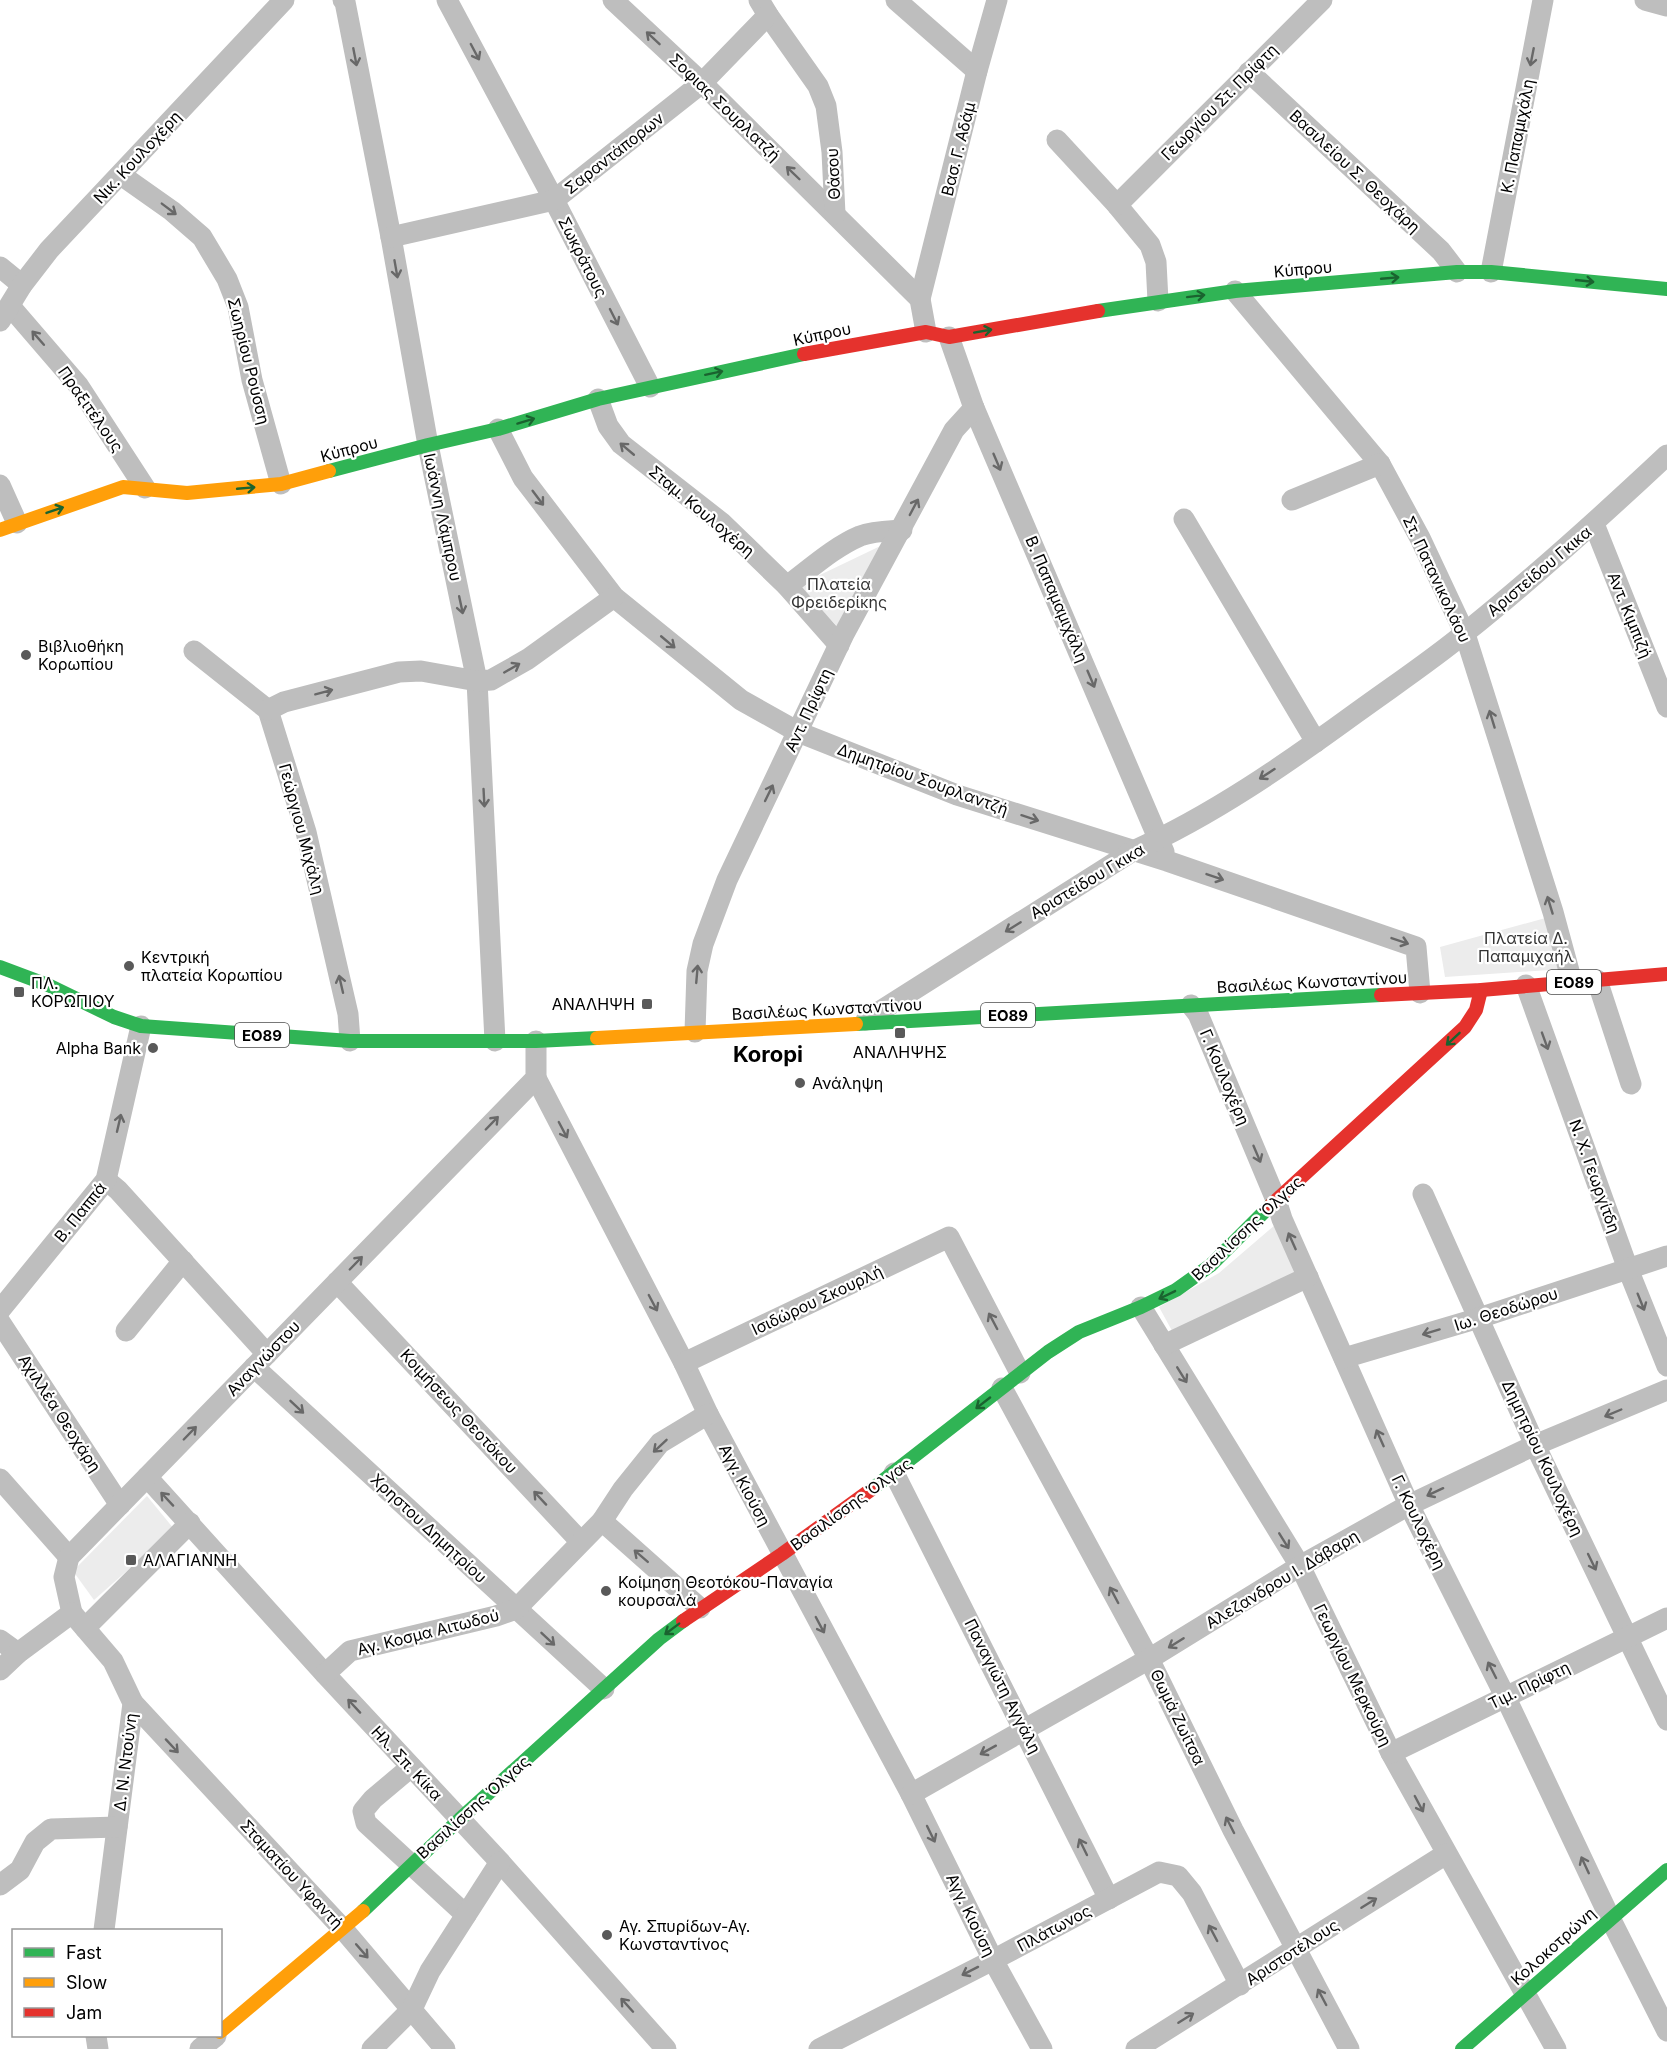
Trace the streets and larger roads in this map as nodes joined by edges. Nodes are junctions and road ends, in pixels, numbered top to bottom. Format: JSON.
{"nodes":[{"id":1,"x":284,"y":0,"type":"edge"},
{"id":2,"x":343,"y":0,"type":"edge"},
{"id":3,"x":447,"y":0,"type":"edge"},
{"id":4,"x":614,"y":0,"type":"edge"},
{"id":5,"x":896,"y":0,"type":"edge"},
{"id":6,"x":997,"y":0,"type":"edge"},
{"id":7,"x":1322,"y":0,"type":"edge"},
{"id":8,"x":1543,"y":0,"type":"edge"},
{"id":9,"x":1645,"y":0,"type":"edge"},
{"id":10,"x":1667,"y":6,"type":"edge"},
{"id":11,"x":763,"y":7,"type":"edge"},
{"id":12,"x":977,"y":71,"type":"junction"},
{"id":13,"x":1249,"y":72,"type":"junction"},
{"id":14,"x":702,"y":84,"type":"junction"},
{"id":15,"x":1058,"y":140,"type":"dead end"},
{"id":16,"x":121,"y":175,"type":"junction"},
{"id":17,"x":555,"y":200,"type":"junction"},
{"id":18,"x":1117,"y":205,"type":"junction"},
{"id":19,"x":835,"y":214,"type":"junction"},
{"id":20,"x":391,"y":237,"type":"junction"},
{"id":21,"x":0,"y":267,"type":"edge"},
{"id":22,"x":1457,"y":272,"type":"junction"},
{"id":23,"x":1491,"y":272,"type":"junction"},
{"id":24,"x":22,"y":285,"type":"junction"},
{"id":25,"x":1667,"y":289,"type":"edge"},
{"id":26,"x":1235,"y":291,"type":"junction"},
{"id":27,"x":920,"y":299,"type":"junction"},
{"id":28,"x":1158,"y":301,"type":"junction"},
{"id":29,"x":5,"y":314,"type":"edge"},
{"id":30,"x":926,"y":332,"type":"junction"},
{"id":31,"x":949,"y":337,"type":"junction"},
{"id":32,"x":650,"y":387,"type":"junction"},
{"id":33,"x":598,"y":399,"type":"junction"},
{"id":34,"x":974,"y":408,"type":"junction"},
{"id":35,"x":498,"y":429,"type":"junction"},
{"id":36,"x":428,"y":445,"type":"junction"},
{"id":37,"x":1667,"y":455,"type":"edge"},
{"id":38,"x":1380,"y":464,"type":"junction"},
{"id":39,"x":280,"y":484,"type":"junction"},
{"id":40,"x":0,"y":485,"type":"edge"},
{"id":41,"x":145,"y":488,"type":"junction"},
{"id":42,"x":1292,"y":500,"type":"dead end"},
{"id":43,"x":1184,"y":519,"type":"dead end"},
{"id":44,"x":1594,"y":524,"type":"junction"},
{"id":45,"x":9,"y":526,"type":"edge"},
{"id":46,"x":902,"y":530,"type":"junction"},
{"id":47,"x":787,"y":586,"type":"junction"},
{"id":48,"x":615,"y":597,"type":"junction"},
{"id":49,"x":1465,"y":634,"type":"junction"},
{"id":50,"x":838,"y":645,"type":"junction"},
{"id":51,"x":194,"y":651,"type":"dead end"},
{"id":52,"x":477,"y":681,"type":"junction"},
{"id":53,"x":1667,"y":707,"type":"edge"},
{"id":54,"x":268,"y":710,"type":"junction"},
{"id":55,"x":798,"y":732,"type":"junction"},
{"id":56,"x":1316,"y":742,"type":"junction"},
{"id":57,"x":1159,"y":839,"type":"junction"},
{"id":58,"x":1133,"y":851,"type":"junction"},
{"id":59,"x":1167,"y":861,"type":"junction"},
{"id":60,"x":0,"y":967,"type":"edge"},
{"id":61,"x":1667,"y":974,"type":"edge"},
{"id":62,"x":1598,"y":981,"type":"junction"},
{"id":63,"x":1572,"y":982,"type":"junction"},
{"id":64,"x":1526,"y":985,"type":"junction"},
{"id":65,"x":1481,"y":990,"type":"junction"},
{"id":66,"x":1420,"y":993,"type":"junction"},
{"id":67,"x":1191,"y":1005,"type":"junction"},
{"id":68,"x":860,"y":1023,"type":"junction"},
{"id":69,"x":141,"y":1026,"type":"junction"},
{"id":70,"x":695,"y":1032,"type":"junction"},
{"id":71,"x":350,"y":1041,"type":"junction"},
{"id":72,"x":495,"y":1041,"type":"junction"},
{"id":73,"x":536,"y":1041,"type":"junction"},
{"id":74,"x":536,"y":1078,"type":"junction"},
{"id":75,"x":1631,"y":1084,"type":"dead end"},
{"id":76,"x":106,"y":1180,"type":"junction"},
{"id":77,"x":1423,"y":1194,"type":"dead end"},
{"id":78,"x":1276,"y":1200,"type":"junction"},
{"id":79,"x":1667,"y":1256,"type":"edge"},
{"id":80,"x":183,"y":1261,"type":"junction"},
{"id":81,"x":1628,"y":1269,"type":"junction"},
{"id":82,"x":1308,"y":1277,"type":"junction"},
{"id":83,"x":338,"y":1282,"type":"junction"},
{"id":84,"x":1141,"y":1307,"type":"junction"},
{"id":85,"x":0,"y":1311,"type":"edge"},
{"id":86,"x":1479,"y":1318,"type":"junction"},
{"id":87,"x":0,"y":1322,"type":"edge"},
{"id":88,"x":126,"y":1331,"type":"dead end"},
{"id":89,"x":1164,"y":1345,"type":"junction"},
{"id":90,"x":1344,"y":1358,"type":"junction"},
{"id":91,"x":260,"y":1360,"type":"junction"},
{"id":92,"x":684,"y":1363,"type":"junction"},
{"id":93,"x":1667,"y":1366,"type":"edge"},
{"id":94,"x":1020,"y":1373,"type":"junction"},
{"id":95,"x":1002,"y":1388,"type":"junction"},
{"id":96,"x":1667,"y":1390,"type":"edge"},
{"id":97,"x":708,"y":1414,"type":"junction"},
{"id":98,"x":1535,"y":1445,"type":"junction"},
{"id":99,"x":894,"y":1473,"type":"junction"},
{"id":100,"x":147,"y":1477,"type":"junction"},
{"id":101,"x":0,"y":1479,"type":"edge"},
{"id":102,"x":120,"y":1505,"type":"junction"},
{"id":103,"x":1409,"y":1505,"type":"junction"},
{"id":104,"x":602,"y":1521,"type":"junction"},
{"id":105,"x":190,"y":1523,"type":"junction"},
{"id":106,"x":580,"y":1541,"type":"junction"},
{"id":107,"x":782,"y":1554,"type":"junction"},
{"id":108,"x":69,"y":1557,"type":"junction"},
{"id":109,"x":1300,"y":1566,"type":"junction"},
{"id":110,"x":700,"y":1608,"type":"junction"},
{"id":111,"x":516,"y":1609,"type":"junction"},
{"id":112,"x":1667,"y":1618,"type":"edge"},
{"id":113,"x":78,"y":1620,"type":"junction"},
{"id":114,"x":1629,"y":1638,"type":"junction"},
{"id":115,"x":0,"y":1640,"type":"edge"},
{"id":116,"x":18,"y":1653,"type":"junction"},
{"id":117,"x":1149,"y":1659,"type":"junction"},
{"id":118,"x":0,"y":1670,"type":"edge"},
{"id":119,"x":325,"y":1674,"type":"junction"},
{"id":120,"x":604,"y":1689,"type":"junction"},
{"id":121,"x":1505,"y":1696,"type":"junction"},
{"id":122,"x":133,"y":1703,"type":"junction"},
{"id":123,"x":1667,"y":1720,"type":"edge"},
{"id":124,"x":1025,"y":1730,"type":"junction"},
{"id":125,"x":1391,"y":1753,"type":"junction"},
{"id":126,"x":411,"y":1767,"type":"junction"},
{"id":127,"x":911,"y":1794,"type":"junction"},
{"id":128,"x":460,"y":1819,"type":"junction"},
{"id":129,"x":117,"y":1827,"type":"junction"},
{"id":130,"x":1446,"y":1854,"type":"junction"},
{"id":131,"x":500,"y":1862,"type":"junction"},
{"id":132,"x":411,"y":1863,"type":"junction"},
{"id":133,"x":1667,"y":1870,"type":"edge"},
{"id":134,"x":0,"y":1885,"type":"edge"},
{"id":135,"x":1109,"y":1899,"type":"junction"},
{"id":136,"x":466,"y":1914,"type":"junction"},
{"id":137,"x":1610,"y":1918,"type":"junction"},
{"id":138,"x":104,"y":1929,"type":"edge"},
{"id":139,"x":343,"y":1929,"type":"junction"},
{"id":140,"x":1296,"y":1949,"type":"junction"},
{"id":141,"x":993,"y":1960,"type":"junction"},
{"id":142,"x":1240,"y":1985,"type":"junction"},
{"id":143,"x":1525,"y":1994,"type":"junction"},
{"id":144,"x":412,"y":2009,"type":"junction"},
{"id":145,"x":222,"y":2030,"type":"edge"},
{"id":146,"x":1667,"y":2031,"type":"edge"},
{"id":147,"x":215,"y":2037,"type":"edge"},
{"id":148,"x":200,"y":2049,"type":"edge"},
{"id":149,"x":372,"y":2049,"type":"edge"},
{"id":150,"x":445,"y":2049,"type":"edge"},
{"id":151,"x":666,"y":2049,"type":"edge"},
{"id":152,"x":819,"y":2049,"type":"edge"},
{"id":153,"x":1042,"y":2049,"type":"edge"},
{"id":154,"x":1136,"y":2049,"type":"edge"},
{"id":155,"x":1349,"y":2049,"type":"edge"},
{"id":156,"x":1462,"y":2049,"type":"edge"},
{"id":157,"x":1556,"y":2049,"type":"edge"}],
"edges":[{"from":1,"to":16,"type":"street","name":"Νικ. Κουλοχέρη"},
{"from":2,"to":20,"type":"street","name":"Ιωάννη Λάμπρου","one_way":true},
{"from":3,"to":17,"type":"street","name":"Σωκράτους","one_way":true},
{"from":14,"to":4,"type":"street","name":"Σοφιας Σουρλατζή","one_way":true},
{"from":5,"to":12,"type":"street"},
{"from":6,"to":12,"type":"street","name":"Βασ. Γ. Αδάμ"},
{"from":7,"to":13,"type":"street","name":"Γεωργίου Στ. Πρίφτη"},
{"from":8,"to":23,"type":"street","name":"Κ. Παπαμιχάλη","one_way":true},
{"from":9,"to":10,"type":"street"},
{"from":11,"to":14,"type":"street","name":"Σαραντάπορων"},
{"from":11,"to":19,"type":"street","name":"Θάσου"},
{"from":12,"to":27,"type":"street","name":"Βασ. Γ. Αδάμ"},
{"from":13,"to":18,"type":"street","name":"Γεωργίου Στ. Πρίφτη"},
{"from":13,"to":22,"type":"street","name":"Βασιλείου Σ. Θεοχάρη"},
{"from":14,"to":17,"type":"street","name":"Σαραντάπορων"},
{"from":19,"to":14,"type":"street","name":"Σοφιας Σουρλατζή","one_way":true},
{"from":15,"to":18,"type":"street"},
{"from":16,"to":24,"type":"street","name":"Νικ. Κουλοχέρη"},
{"from":16,"to":39,"type":"street","name":"Σωηρίου Ρούσση","one_way":true},
{"from":17,"to":20,"type":"street","name":"Σαραντάπορων"},
{"from":17,"to":32,"type":"street","name":"Σωκράτους","one_way":true},
{"from":18,"to":28,"type":"street"},
{"from":19,"to":27,"type":"street","name":"Θάσου"},
{"from":20,"to":36,"type":"street","name":"Ιωάννη Λάμπρου","one_way":true},
{"from":21,"to":24,"type":"street"},
{"from":22,"to":23,"type":"street","name":"Κύπρου"},
{"from":26,"to":22,"type":"street","name":"Κύπρου","one_way":true},
{"from":23,"to":25,"type":"street","name":"Κύπρου","one_way":true},
{"from":24,"to":29,"type":"street","name":"Νικ. Κουλοχέρη"},
{"from":28,"to":26,"type":"street","name":"Κύπρου","one_way":true},
{"from":26,"to":38,"type":"street","name":"Στ. Πατανικολάου"},
{"from":27,"to":30,"type":"street"},
{"from":31,"to":28,"type":"street","name":"Κύπρου","one_way":true},
{"from":41,"to":29,"type":"street","name":"Πραξιτέλους","one_way":true},
{"from":30,"to":31,"type":"street","name":"Κύπρου"},
{"from":32,"to":30,"type":"street","name":"Κύπρου","one_way":true},
{"from":31,"to":34,"type":"street","name":"Β. Παπαμαμιχάλη"},
{"from":32,"to":33,"type":"street","name":"Κύπρου"},
{"from":35,"to":33,"type":"street","name":"Κύπρου","one_way":true},
{"from":47,"to":33,"type":"street","name":"Σταμ. Κουλοχέρη","one_way":true},
{"from":46,"to":34,"type":"street","name":"Αντ. Πρίφτη","one_way":true},
{"from":34,"to":57,"type":"street","name":"Β. Παπαμαμιχάλη","one_way":true},
{"from":35,"to":36,"type":"street","name":"Κύπρου"},
{"from":35,"to":48,"type":"street","name":"Δημητρίου Σουρλαντζή","one_way":true},
{"from":36,"to":39,"type":"street","name":"Κύπρου"},
{"from":36,"to":52,"type":"street","name":"Ιωάννη Λάμπρου","one_way":true},
{"from":37,"to":44,"type":"street","name":"Αριστείδου Γκικα"},
{"from":38,"to":42,"type":"street"},
{"from":38,"to":49,"type":"street","name":"Στ. Πατανικολάου"},
{"from":41,"to":39,"type":"street","name":"Κύπρου","one_way":true},
{"from":40,"to":45,"type":"street"},
{"from":45,"to":41,"type":"street","name":"Κύπρου","one_way":true},
{"from":43,"to":56,"type":"street"},
{"from":44,"to":49,"type":"street","name":"Αριστείδου Γκικα"},
{"from":44,"to":53,"type":"street","name":"Αντ. Κιμπιζή"},
{"from":46,"to":47,"type":"street"},
{"from":46,"to":50,"type":"street","name":"Αντ. Πρίφτη"},
{"from":47,"to":50,"type":"street","name":"Σταμ. Κουλοχέρη"},
{"from":52,"to":48,"type":"street","one_way":true},
{"from":48,"to":55,"type":"street","name":"Δημητρίου Σουρλαντζή","one_way":true},
{"from":49,"to":56,"type":"street","name":"Αριστείδου Γκικα"},
{"from":63,"to":49,"type":"street","name":"Στ. Πατανικολάου","one_way":true},
{"from":50,"to":55,"type":"street","name":"Αντ. Πρίφτη"},
{"from":51,"to":54,"type":"street"},
{"from":54,"to":52,"type":"street","one_way":true},
{"from":52,"to":72,"type":"street","name":"Ιωάννη Λάμπρου","one_way":true},
{"from":71,"to":54,"type":"street","name":"Γεώργιου Μιχάλη","one_way":true},
{"from":55,"to":58,"type":"street","name":"Δημητρίου Σουρλαντζή","one_way":true},
{"from":70,"to":55,"type":"street","name":"Αντ. Πρίφτη","one_way":true},
{"from":56,"to":57,"type":"street","name":"Αριστείδου Γκικα","one_way":true},
{"from":57,"to":58,"type":"street","name":"Αριστείδου Γκικα"},
{"from":57,"to":59,"type":"street","name":"Β. Παπαμαμιχάλη"},
{"from":58,"to":59,"type":"street","name":"Δημητρίου Σουρλαντζή"},
{"from":58,"to":68,"type":"street","name":"Αριστείδου Γκικα","one_way":true},
{"from":59,"to":66,"type":"street","name":"Δημητρίου Σουρλαντζή","one_way":true},
{"from":60,"to":69,"type":"street","name":"Βασιλέως Κωνσταντίνου","number":"ΕΟ89"},
{"from":61,"to":62,"type":"street","name":"Βασιλέως Κωνσταντίνου","number":"ΕΟ89"},
{"from":62,"to":63,"type":"street","name":"Βασιλέως Κωνσταντίνου","number":"ΕΟ89"},
{"from":62,"to":75,"type":"street"},
{"from":63,"to":64,"type":"street","name":"Βασιλέως Κωνσταντίνου","number":"ΕΟ89"},
{"from":64,"to":65,"type":"street","name":"Βασιλέως Κωνσταντίνου","number":"ΕΟ89"},
{"from":64,"to":81,"type":"street","name":"Ν. Χ. Γεωργίτδη","one_way":true},
{"from":65,"to":66,"type":"street","name":"Βασιλέως Κωνσταντίνου","number":"ΕΟ89"},
{"from":65,"to":78,"type":"street","name":"Βασιλίσσης Όλγας","one_way":true},
{"from":66,"to":67,"type":"street","name":"Βασιλέως Κωνσταντίνου","number":"ΕΟ89"},
{"from":67,"to":68,"type":"street","name":"Βασιλέως Κωνσταντίνου","number":"ΕΟ89"},
{"from":67,"to":78,"type":"street","name":"Γ. Κουλοχέρη","one_way":true},
{"from":68,"to":70,"type":"street","name":"Βασιλέως Κωνσταντίνου","number":"ΕΟ89"},
{"from":69,"to":71,"type":"street","name":"Βασιλέως Κωνσταντίνου","number":"ΕΟ89"},
{"from":76,"to":69,"type":"street","name":"Β. Παππά","one_way":true},
{"from":70,"to":73,"type":"street","name":"Βασιλέως Κωνσταντίνου","number":"ΕΟ89"},
{"from":71,"to":72,"type":"street","name":"Βασιλέως Κωνσταντίνου","number":"ΕΟ89"},
{"from":72,"to":73,"type":"street","name":"Βασιλέως Κωνσταντίνου","number":"ΕΟ89"},
{"from":73,"to":74,"type":"street"},
{"from":83,"to":74,"type":"street","name":"Αναγνώστου","one_way":true},
{"from":74,"to":92,"type":"street","name":"Αγγ. Κιούση","one_way":true},
{"from":76,"to":80,"type":"street","name":"Χρηστου Δημητρίου"},
{"from":76,"to":85,"type":"street","name":"Β. Παππά"},
{"from":77,"to":86,"type":"street","name":"Δημητρίου Κουλοχέρη"},
{"from":82,"to":78,"type":"street","name":"Γ. Κουλοχέρη","one_way":true},
{"from":78,"to":84,"type":"street","name":"Βασιλίσσης Όλγας","one_way":true},
{"from":79,"to":81,"type":"street","name":"Ιω. Θεοδώρου"},
{"from":80,"to":88,"type":"street"},
{"from":80,"to":91,"type":"street","name":"Χρηστου Δημητρίου"},
{"from":81,"to":86,"type":"street","name":"Ιω. Θεοδώρου"},
{"from":81,"to":93,"type":"street","name":"Ν. Χ. Γεωργίτδη","one_way":true},
{"from":82,"to":89,"type":"street"},
{"from":82,"to":90,"type":"street","name":"Γ. Κουλοχέρη"},
{"from":83,"to":91,"type":"street","name":"Αναγνώστου"},
{"from":106,"to":83,"type":"street","name":"Κοιμήσεως Θεοτόκου","one_way":true},
{"from":84,"to":89,"type":"street","name":"Γεωργίου Μερκούρη"},
{"from":84,"to":94,"type":"street","name":"Βασιλίσσης Όλγας"},
{"from":86,"to":90,"type":"street","name":"Ιω. Θεοδώρου","one_way":true},
{"from":86,"to":98,"type":"street","name":"Δημητρίου Κουλοχέρη"},
{"from":87,"to":102,"type":"street","name":"Αχιλλέα Θεοχάρη"},
{"from":89,"to":109,"type":"street","name":"Γεωργίου Μερκούρη","one_way":true},
{"from":103,"to":90,"type":"street","name":"Γ. Κουλοχέρη","one_way":true},
{"from":100,"to":91,"type":"street","name":"Αναγνώστου","one_way":true},
{"from":91,"to":111,"type":"street","name":"Χρηστου Δημητρίου","one_way":true},
{"from":94,"to":92,"type":"street","name":"Ισιδώρου Σκουρλή","one_way":true},
{"from":92,"to":97,"type":"street","name":"Αγγ. Κιούση"},
{"from":94,"to":95,"type":"street","name":"Βασιλίσσης Όλγας"},
{"from":95,"to":99,"type":"street","name":"Βασιλίσσης Όλγας","one_way":true},
{"from":117,"to":95,"type":"street","name":"Θωμά Ζωίτσα","one_way":true},
{"from":96,"to":98,"type":"street","name":"Αλεζανδρου Ι. Δάβαρη","one_way":true},
{"from":97,"to":104,"type":"street","name":"Αγ. Κοσμα Αιτωδού","one_way":true},
{"from":97,"to":107,"type":"street","name":"Αγγ. Κιούση"},
{"from":98,"to":103,"type":"street","name":"Αλεζανδρου Ι. Δάβαρη","one_way":true},
{"from":98,"to":114,"type":"street","name":"Δημητρίου Κουλοχέρη","one_way":true},
{"from":99,"to":107,"type":"street","name":"Βασιλίσσης Όλγας"},
{"from":99,"to":124,"type":"street","name":"Παναγιώτη Αγγάλη"},
{"from":100,"to":102,"type":"street","name":"Αναγνώστου"},
{"from":105,"to":100,"type":"street","name":"Ηλ. Σπ. Κίκα","one_way":true},
{"from":101,"to":108,"type":"street"},
{"from":102,"to":108,"type":"street","name":"Αναγνώστου"},
{"from":103,"to":109,"type":"street","name":"Αλεζανδρου Ι. Δάβαρη"},
{"from":121,"to":103,"type":"street","name":"Γ. Κουλοχέρη","one_way":true},
{"from":104,"to":106,"type":"street","name":"Αγ. Κοσμα Αιτωδού"},
{"from":110,"to":104,"type":"street","one_way":true},
{"from":105,"to":113,"type":"street"},
{"from":105,"to":119,"type":"street","name":"Ηλ. Σπ. Κίκα"},
{"from":106,"to":111,"type":"street","name":"Αγ. Κοσμα Αιτωδού"},
{"from":107,"to":110,"type":"street","name":"Βασιλίσσης Όλγας"},
{"from":107,"to":127,"type":"street","name":"Αγγ. Κιούση","one_way":true},
{"from":108,"to":113,"type":"street"},
{"from":109,"to":117,"type":"street","name":"Αλεζανδρου Ι. Δάβαρη","one_way":true},
{"from":109,"to":125,"type":"street","name":"Γεωργίου Μερκούρη"},
{"from":110,"to":120,"type":"street","name":"Βασιλίσσης Όλγας","one_way":true},
{"from":111,"to":119,"type":"street","name":"Αγ. Κοσμα Αιτωδού"},
{"from":111,"to":120,"type":"street","name":"Χρηστου Δημητρίου","one_way":true},
{"from":112,"to":114,"type":"street","name":"Τιμ. Πρίφτη"},
{"from":113,"to":116,"type":"street"},
{"from":113,"to":122,"type":"street","name":"Δ. Ν. Ντούνη"},
{"from":114,"to":121,"type":"street","name":"Τιμ. Πρίφτη"},
{"from":114,"to":123,"type":"street","name":"Δημητρίου Κουλοχέρη"},
{"from":115,"to":116,"type":"street"},
{"from":116,"to":118,"type":"street"},
{"from":117,"to":124,"type":"street","name":"Αλεζανδρου Ι. Δάβαρη"},
{"from":140,"to":117,"type":"street","name":"Θωμά Ζωίτσα","one_way":true},
{"from":126,"to":119,"type":"street","name":"Ηλ. Σπ. Κίκα","one_way":true},
{"from":120,"to":128,"type":"street","name":"Βασιλίσσης Όλγας"},
{"from":121,"to":125,"type":"street","name":"Τιμ. Πρίφτη"},
{"from":137,"to":121,"type":"street","name":"Γ. Κουλοχέρη","one_way":true},
{"from":122,"to":129,"type":"street","name":"Δ. Ν. Ντούνη"},
{"from":122,"to":139,"type":"street","name":"Σταματίου Υφαντή","one_way":true},
{"from":124,"to":127,"type":"street","name":"Αλεζανδρου Ι. Δάβαρη","one_way":true},
{"from":135,"to":124,"type":"street","name":"Παναγιώτη Αγγάλη","one_way":true},
{"from":125,"to":130,"type":"street","name":"Γεωργίου Μερκούρη","one_way":true},
{"from":126,"to":128,"type":"street","name":"Ηλ. Σπ. Κίκα"},
{"from":126,"to":132,"type":"street"},
{"from":127,"to":141,"type":"street","name":"Αγγ. Κιούση","one_way":true},
{"from":128,"to":131,"type":"street","name":"Ηλ. Σπ. Κίκα"},
{"from":128,"to":132,"type":"street","name":"Βασιλίσσης Όλγας"},
{"from":129,"to":134,"type":"street"},
{"from":129,"to":138,"type":"street","name":"Δ. Ν. Ντούνη"},
{"from":140,"to":130,"type":"street","name":"Αριστοτέλους","one_way":true},
{"from":130,"to":143,"type":"street","name":"Γεωργίου Μερκούρη"},
{"from":131,"to":136,"type":"street"},
{"from":151,"to":131,"type":"street","name":"Ηλ. Σπ. Κίκα","one_way":true},
{"from":132,"to":136,"type":"street"},
{"from":132,"to":139,"type":"street","name":"Βασιλίσσης Όλγας"},
{"from":133,"to":137,"type":"street","name":"Κολοκοτρώνη"},
{"from":135,"to":141,"type":"street","name":"Πλάτωνος"},
{"from":142,"to":135,"type":"street","name":"Πλάτωνος","one_way":true},
{"from":136,"to":144,"type":"street"},
{"from":137,"to":143,"type":"street","name":"Κολοκοτρώνη"},
{"from":137,"to":146,"type":"street","name":"Γ. Κουλοχέρη"},
{"from":139,"to":144,"type":"street","name":"Σταματίου Υφαντή","one_way":true},
{"from":139,"to":145,"type":"street","name":"Βασιλίσσης Όλγας"},
{"from":140,"to":142,"type":"street","name":"Αριστοτέλους"},
{"from":155,"to":140,"type":"street","name":"Θωμά Ζωίτσα","one_way":true},
{"from":141,"to":152,"type":"street","name":"Πλάτωνος","one_way":true},
{"from":141,"to":153,"type":"street","name":"Αγγ. Κιούση"},
{"from":154,"to":142,"type":"street","name":"Αριστοτέλους","one_way":true},
{"from":143,"to":156,"type":"street","name":"Κολοκοτρώνη"},
{"from":143,"to":157,"type":"street","name":"Γεωργίου Μερκούρη"},
{"from":144,"to":149,"type":"street"},
{"from":144,"to":150,"type":"street","name":"Σταματίου Υφαντή"},
{"from":147,"to":148,"type":"street"}]}
